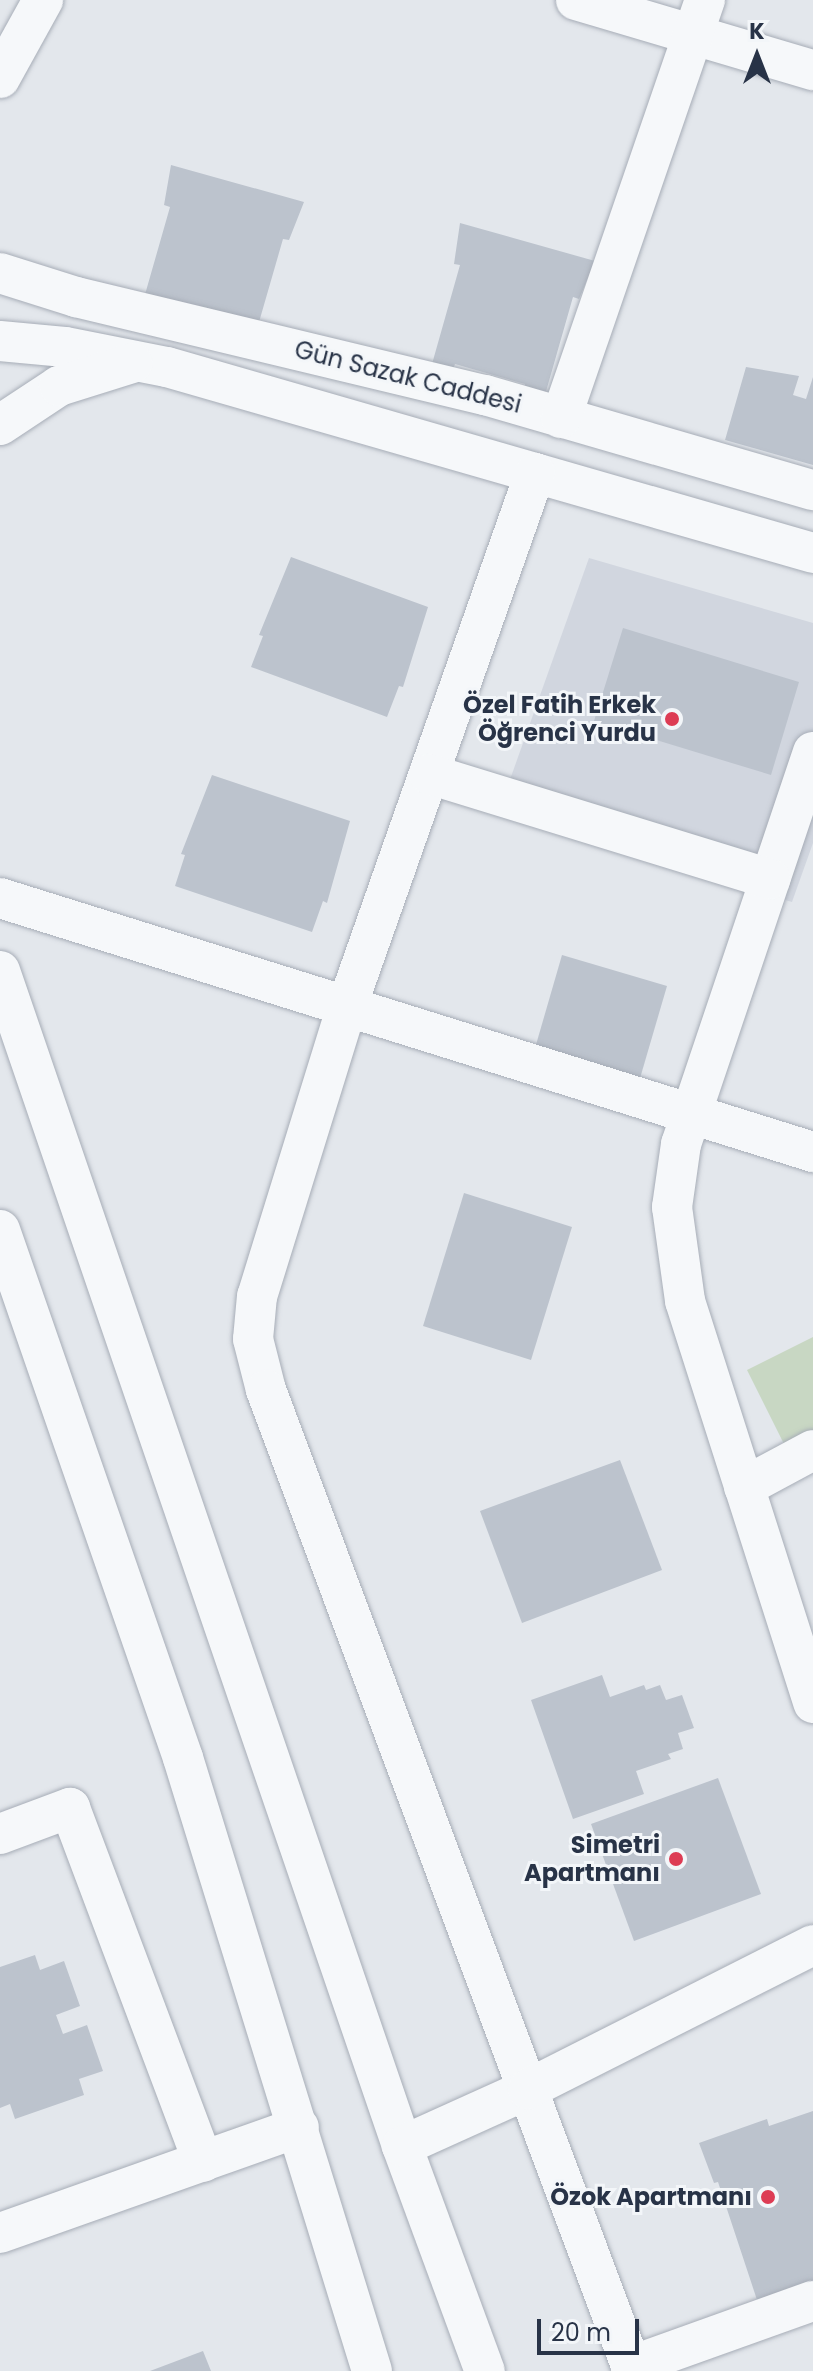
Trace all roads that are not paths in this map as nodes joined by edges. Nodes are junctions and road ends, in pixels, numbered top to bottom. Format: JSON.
{"nodes":[{"id":1,"x":43,"y":0,"type":"edge"},
{"id":2,"x":576,"y":0,"type":"edge"},
{"id":3,"x":699,"y":17,"type":"edge"},
{"id":4,"x":813,"y":70,"type":"edge"},
{"id":5,"x":0,"y":78,"type":"edge"},
{"id":6,"x":0,"y":273,"type":"edge"},
{"id":7,"x":0,"y":341,"type":"edge"},
{"id":8,"x":140,"y":361,"type":"junction"},
{"id":9,"x":561,"y":418,"type":"junction"},
{"id":10,"x":0,"y":425,"type":"edge"},
{"id":11,"x":535,"y":473,"type":"junction"},
{"id":12,"x":813,"y":490,"type":"edge"},
{"id":13,"x":813,"y":553,"type":"edge"},
{"id":14,"x":813,"y":752,"type":"edge"},
{"id":15,"x":429,"y":774,"type":"junction"},
{"id":16,"x":770,"y":879,"type":"junction"},
{"id":17,"x":0,"y":898,"type":"edge"},
{"id":18,"x":0,"y":971,"type":"edge"},
{"id":19,"x":347,"y":1006,"type":"junction"},
{"id":20,"x":691,"y":1114,"type":"junction"},
{"id":21,"x":813,"y":1152,"type":"edge"},
{"id":22,"x":0,"y":1230,"type":"edge"},
{"id":23,"x":813,"y":1450,"type":"edge"},
{"id":24,"x":744,"y":1487,"type":"junction"},
{"id":25,"x":813,"y":1703,"type":"edge"},
{"id":26,"x":0,"y":1834,"type":"edge"},
{"id":27,"x":809,"y":1956,"type":"edge"},
{"id":28,"x":528,"y":2089,"type":"junction"},
{"id":29,"x":299,"y":2127,"type":"junction"},
{"id":30,"x":402,"y":2146,"type":"junction"},
{"id":31,"x":203,"y":2162,"type":"junction"},
{"id":32,"x":0,"y":2233,"type":"edge"},
{"id":33,"x":813,"y":2301,"type":"edge"},
{"id":34,"x":632,"y":2368,"type":"edge"},
{"id":35,"x":372,"y":2371,"type":"edge"},
{"id":36,"x":485,"y":2371,"type":"edge"}],
"edges":[{"from":1,"to":5,"type":"street"},
{"from":2,"to":3,"type":"street"},
{"from":3,"to":4,"type":"street"},
{"from":3,"to":9,"type":"street"},
{"from":6,"to":9,"type":"street","name":"Gün Sazak Caddesi"},
{"from":7,"to":8,"type":"street"},
{"from":8,"to":10,"type":"street"},
{"from":8,"to":11,"type":"street"},
{"from":9,"to":12,"type":"street","name":"Gün Sazak Caddesi"},
{"from":11,"to":13,"type":"street"},
{"from":11,"to":15,"type":"street"},
{"from":14,"to":16,"type":"street"},
{"from":15,"to":16,"type":"street"},
{"from":15,"to":19,"type":"street"},
{"from":16,"to":20,"type":"street"},
{"from":17,"to":19,"type":"street"},
{"from":18,"to":30,"type":"street"},
{"from":19,"to":20,"type":"street"},
{"from":19,"to":28,"type":"street"},
{"from":20,"to":21,"type":"street"},
{"from":20,"to":24,"type":"street"},
{"from":22,"to":29,"type":"street"},
{"from":23,"to":24,"type":"street"},
{"from":24,"to":25,"type":"street"},
{"from":26,"to":31,"type":"street"},
{"from":27,"to":28,"type":"street"},
{"from":28,"to":30,"type":"street"},
{"from":28,"to":34,"type":"street"},
{"from":29,"to":31,"type":"street"},
{"from":29,"to":35,"type":"street"},
{"from":30,"to":36,"type":"street"},
{"from":31,"to":32,"type":"street"},
{"from":33,"to":34,"type":"street"}]}
